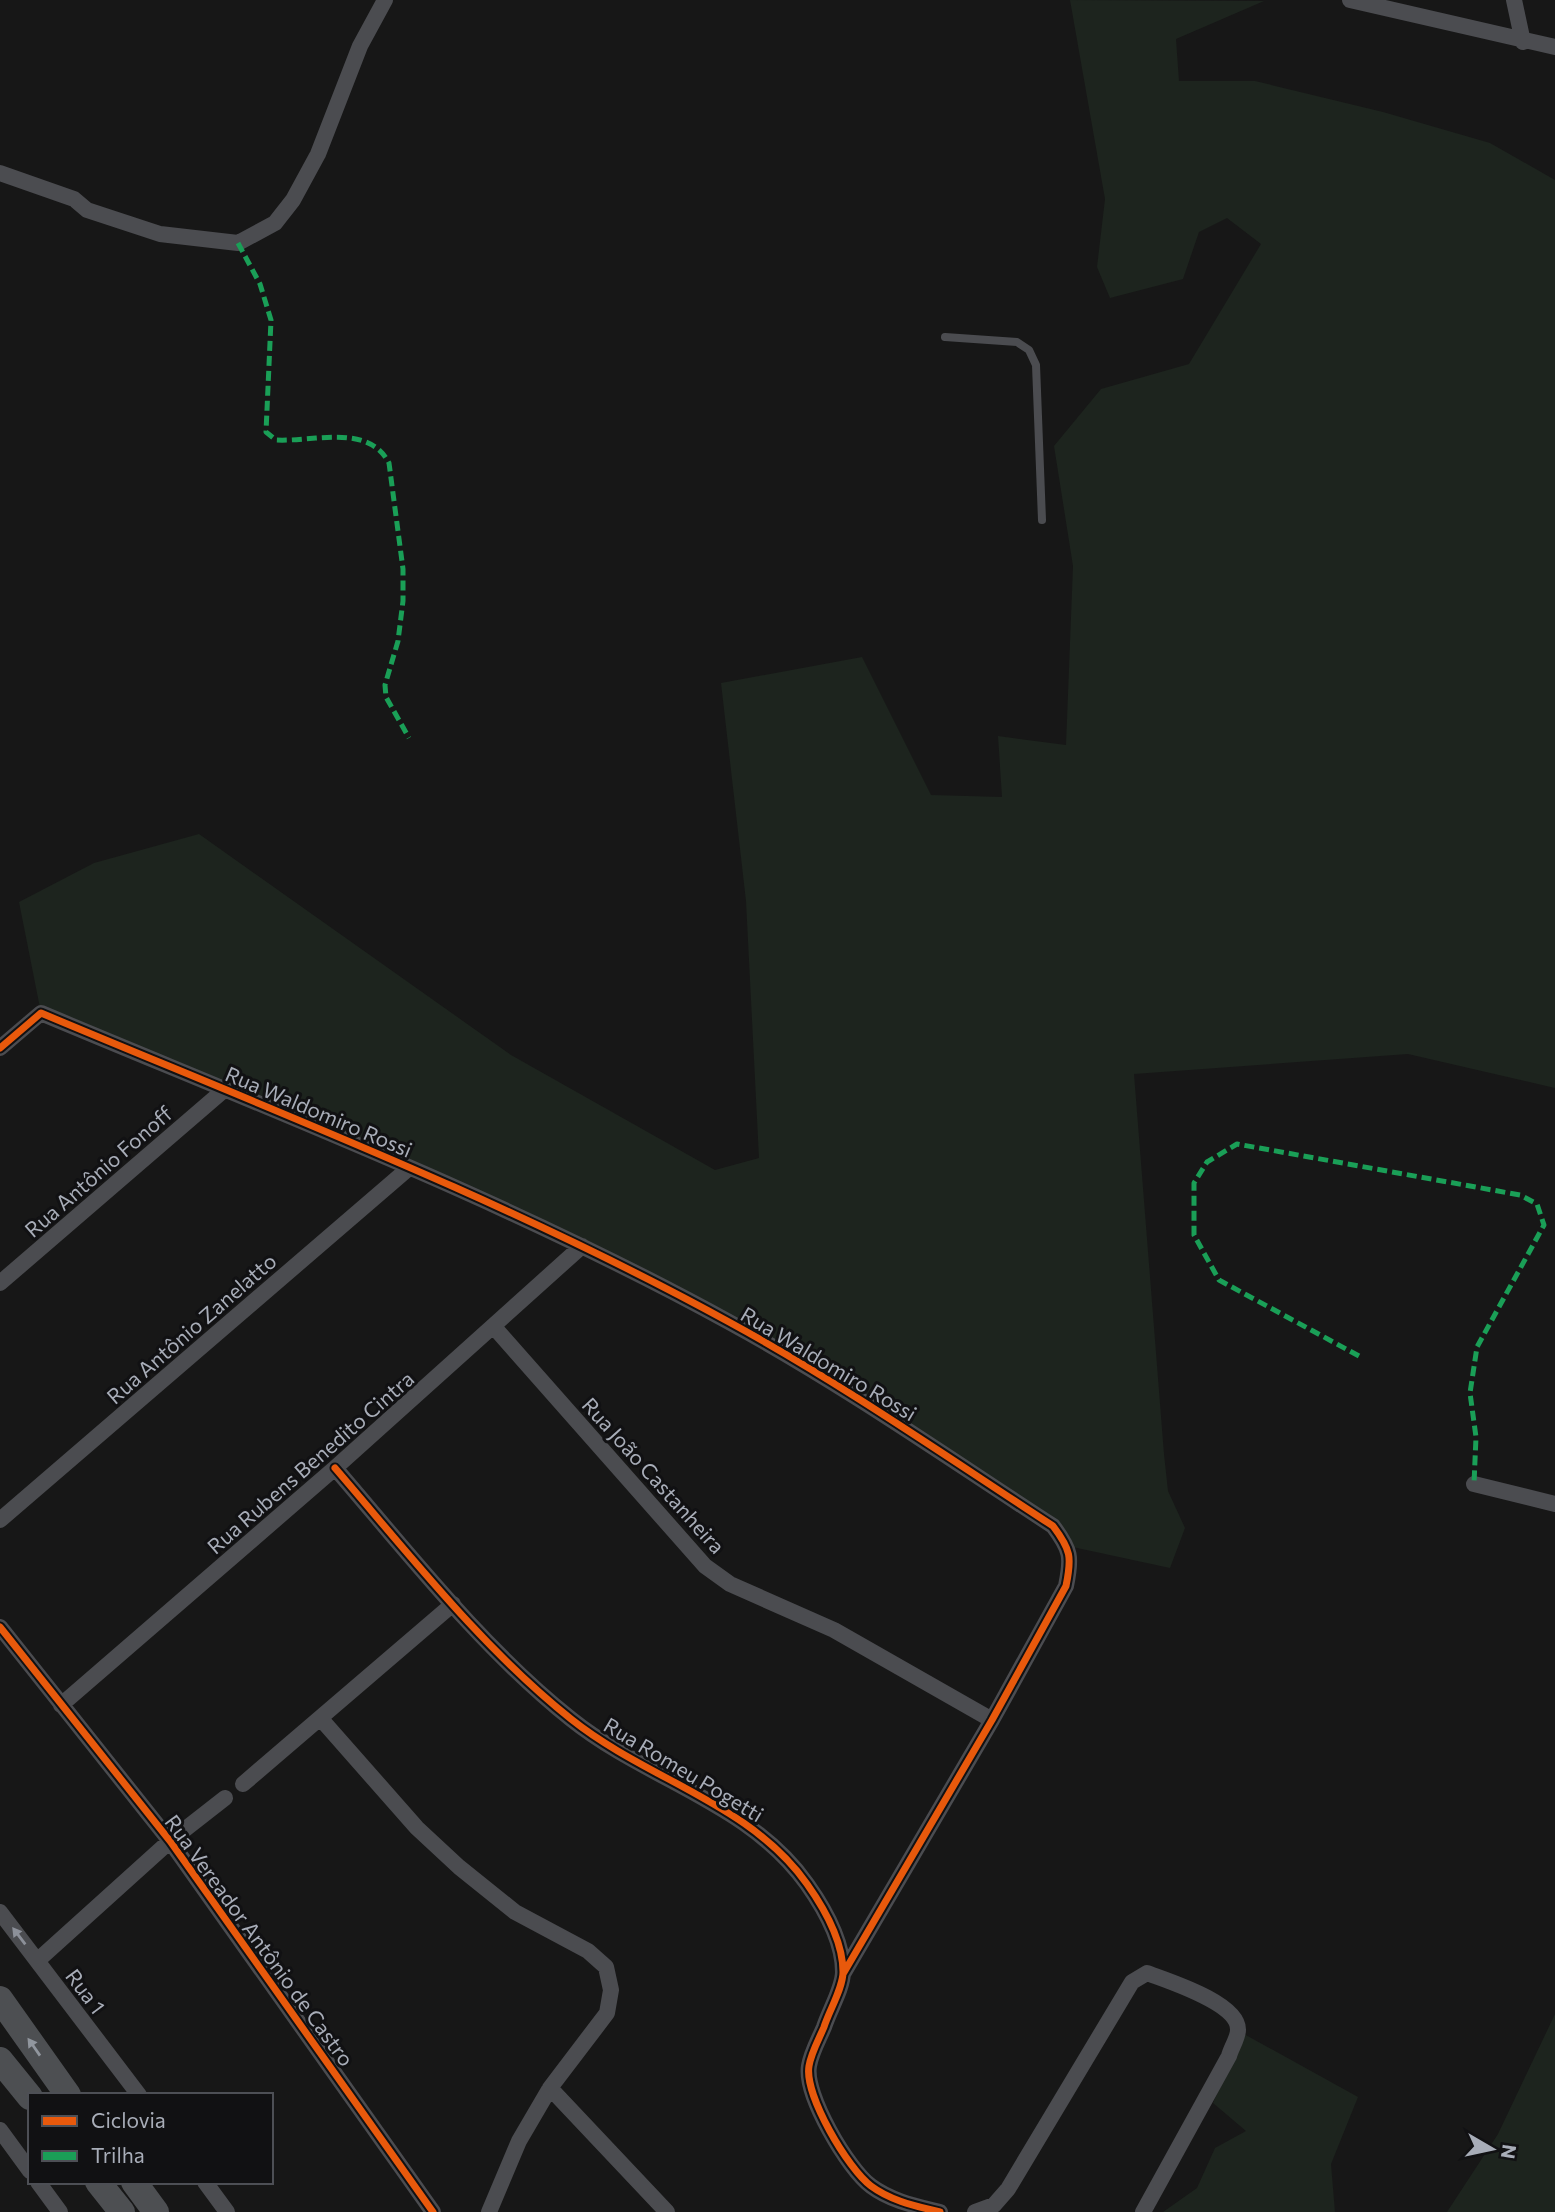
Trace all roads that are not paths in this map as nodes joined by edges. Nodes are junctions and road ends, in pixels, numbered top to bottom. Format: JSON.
{"nodes":[{"id":1,"x":385,"y":0,"type":"edge"},
{"id":2,"x":1350,"y":0,"type":"edge"},
{"id":3,"x":1395,"y":0,"type":"edge"},
{"id":4,"x":1514,"y":0,"type":"edge"},
{"id":5,"x":1374,"y":5,"type":"junction"},
{"id":6,"x":1522,"y":42,"type":"junction"},
{"id":7,"x":1555,"y":47,"type":"edge"},
{"id":8,"x":0,"y":173,"type":"edge"},
{"id":9,"x":945,"y":337,"type":"dead end"},
{"id":10,"x":1042,"y":520,"type":"dead end"},
{"id":11,"x":0,"y":1048,"type":"edge"},
{"id":12,"x":224,"y":1090,"type":"junction"},
{"id":13,"x":409,"y":1168,"type":"junction"},
{"id":14,"x":582,"y":1246,"type":"junction"},
{"id":15,"x":0,"y":1283,"type":"edge"},
{"id":16,"x":494,"y":1327,"type":"junction"},
{"id":17,"x":335,"y":1468,"type":"junction"},
{"id":18,"x":1474,"y":1484,"type":"dead end"},
{"id":19,"x":1555,"y":1504,"type":"edge"},
{"id":20,"x":0,"y":1520,"type":"edge"},
{"id":21,"x":453,"y":1604,"type":"junction"},
{"id":22,"x":0,"y":1627,"type":"edge"},
{"id":23,"x":61,"y":1705,"type":"junction"},
{"id":24,"x":321,"y":1719,"type":"junction"},
{"id":25,"x":992,"y":1720,"type":"junction"},
{"id":26,"x":243,"y":1784,"type":"dead end"},
{"id":27,"x":225,"y":1798,"type":"dead end"},
{"id":28,"x":170,"y":1841,"type":"junction"},
{"id":29,"x":0,"y":1912,"type":"edge"},
{"id":30,"x":37,"y":1961,"type":"junction"},
{"id":31,"x":843,"y":1974,"type":"junction"},
{"id":32,"x":0,"y":1999,"type":"edge"},
{"id":33,"x":0,"y":2060,"type":"edge"},
{"id":34,"x":550,"y":2088,"type":"junction"},
{"id":35,"x":67,"y":2093,"type":"edge"},
{"id":36,"x":137,"y":2093,"type":"edge"},
{"id":37,"x":28,"y":2095,"type":"edge"},
{"id":38,"x":0,"y":2130,"type":"edge"},
{"id":39,"x":28,"y":2168,"type":"edge"},
{"id":40,"x":39,"y":2184,"type":"edge"},
{"id":41,"x":100,"y":2184,"type":"edge"},
{"id":42,"x":135,"y":2184,"type":"edge"},
{"id":43,"x":206,"y":2184,"type":"edge"},
{"id":44,"x":60,"y":2212,"type":"edge"},
{"id":45,"x":122,"y":2212,"type":"edge"},
{"id":46,"x":156,"y":2212,"type":"edge"},
{"id":47,"x":227,"y":2212,"type":"edge"},
{"id":48,"x":433,"y":2212,"type":"edge"},
{"id":49,"x":489,"y":2212,"type":"edge"},
{"id":50,"x":667,"y":2212,"type":"edge"},
{"id":51,"x":940,"y":2212,"type":"edge"},
{"id":52,"x":975,"y":2212,"type":"edge"},
{"id":53,"x":1143,"y":2212,"type":"edge"}],
"edges":[{"from":1,"to":8,"type":"street"},
{"from":2,"to":5,"type":"street"},
{"from":3,"to":5,"type":"street"},
{"from":4,"to":6,"type":"street"},
{"from":5,"to":6,"type":"street"},
{"from":6,"to":7,"type":"street"},
{"from":9,"to":10,"type":"lane"},
{"from":11,"to":12,"type":"street","name":"Rua Waldomiro Rossi"},
{"from":12,"to":13,"type":"street","name":"Rua Waldomiro Rossi"},
{"from":12,"to":15,"type":"street","name":"Rua Antônio Fonoff"},
{"from":13,"to":14,"type":"street","name":"Rua Waldomiro Rossi"},
{"from":13,"to":20,"type":"street","name":"Rua Antônio Zanelatto"},
{"from":14,"to":16,"type":"street","name":"Rua Rubens Benedito Cintra"},
{"from":14,"to":25,"type":"street","name":"Rua Waldomiro Rossi"},
{"from":16,"to":17,"type":"street","name":"Rua Rubens Benedito Cintra"},
{"from":16,"to":25,"type":"street","name":"Rua João Castanheira"},
{"from":17,"to":21,"type":"street","name":"Rua Romeu Pogetti"},
{"from":17,"to":23,"type":"street","name":"Rua Rubens Benedito Cintra"},
{"from":18,"to":19,"type":"street"},
{"from":21,"to":24,"type":"street"},
{"from":21,"to":31,"type":"street","name":"Rua Romeu Pogetti"},
{"from":22,"to":23,"type":"street","name":"Rua Vereador Antônio de Castro"},
{"from":23,"to":28,"type":"street","name":"Rua Vereador Antônio de Castro"},
{"from":24,"to":26,"type":"street"},
{"from":24,"to":34,"type":"street"},
{"from":25,"to":31,"type":"street","name":"Rua Waldomiro Rossi"},
{"from":27,"to":28,"type":"street"},
{"from":28,"to":30,"type":"street"},
{"from":28,"to":48,"type":"street","name":"Rua Vereador Antônio de Castro"},
{"from":30,"to":29,"type":"street","name":"Rua 1","one_way":true},
{"from":30,"to":36,"type":"street","name":"Rua 1"},
{"from":31,"to":51,"type":"street"},
{"from":35,"to":32,"type":"main road","one_way":true},
{"from":33,"to":37,"type":"main road"},
{"from":34,"to":49,"type":"street"},
{"from":34,"to":50,"type":"street"},
{"from":38,"to":39,"type":"street"},
{"from":40,"to":44,"type":"street"},
{"from":41,"to":45,"type":"main road"},
{"from":42,"to":46,"type":"main road"},
{"from":43,"to":47,"type":"street"},
{"from":52,"to":53,"type":"street"}]}
